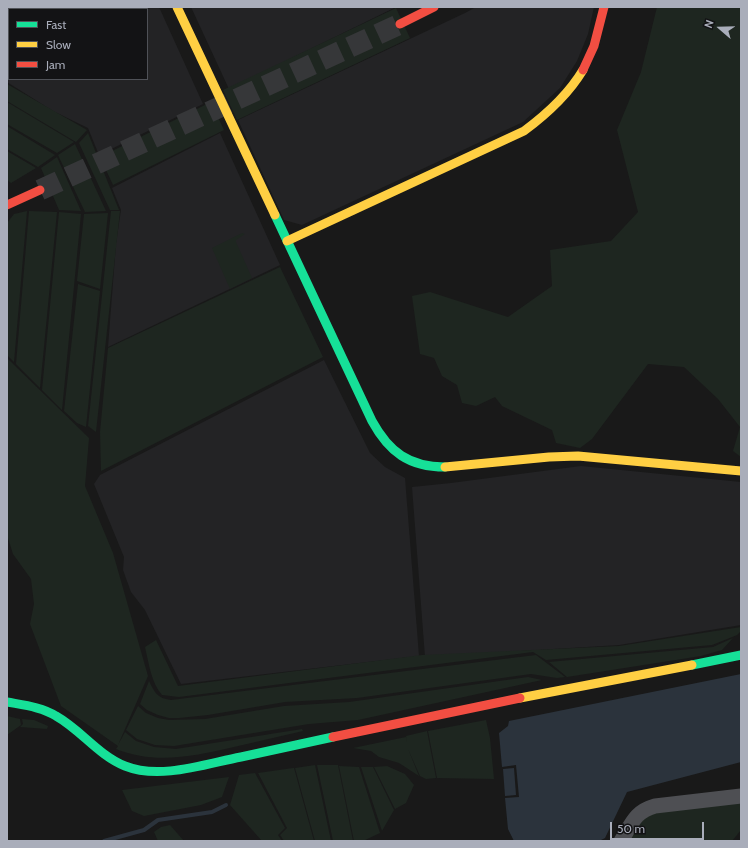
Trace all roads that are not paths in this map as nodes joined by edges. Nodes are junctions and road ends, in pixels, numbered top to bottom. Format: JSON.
{"nodes":[{"id":1,"x":177,"y":7,"type":"edge"},
{"id":2,"x":434,"y":7,"type":"edge"},
{"id":3,"x":604,"y":7,"type":"edge"},
{"id":4,"x":400,"y":24,"type":"tunnel mouth"},
{"id":5,"x":40,"y":190,"type":"tunnel mouth"},
{"id":6,"x":7,"y":205,"type":"edge"},
{"id":7,"x":288,"y":241,"type":"junction"},
{"id":8,"x":741,"y":471,"type":"edge"},
{"id":9,"x":741,"y":655,"type":"edge"},
{"id":10,"x":7,"y":702,"type":"edge"},
{"id":11,"x":741,"y":796,"type":"edge"},
{"id":12,"x":622,"y":841,"type":"edge"}],
"edges":[{"from":1,"to":7,"type":"street"},
{"from":2,"to":4,"type":"street"},
{"from":3,"to":7,"type":"street"},
{"from":5,"to":6,"type":"street"},
{"from":7,"to":8,"type":"street"},
{"from":9,"to":10,"type":"street"},
{"from":11,"to":12,"type":"street"}]}
